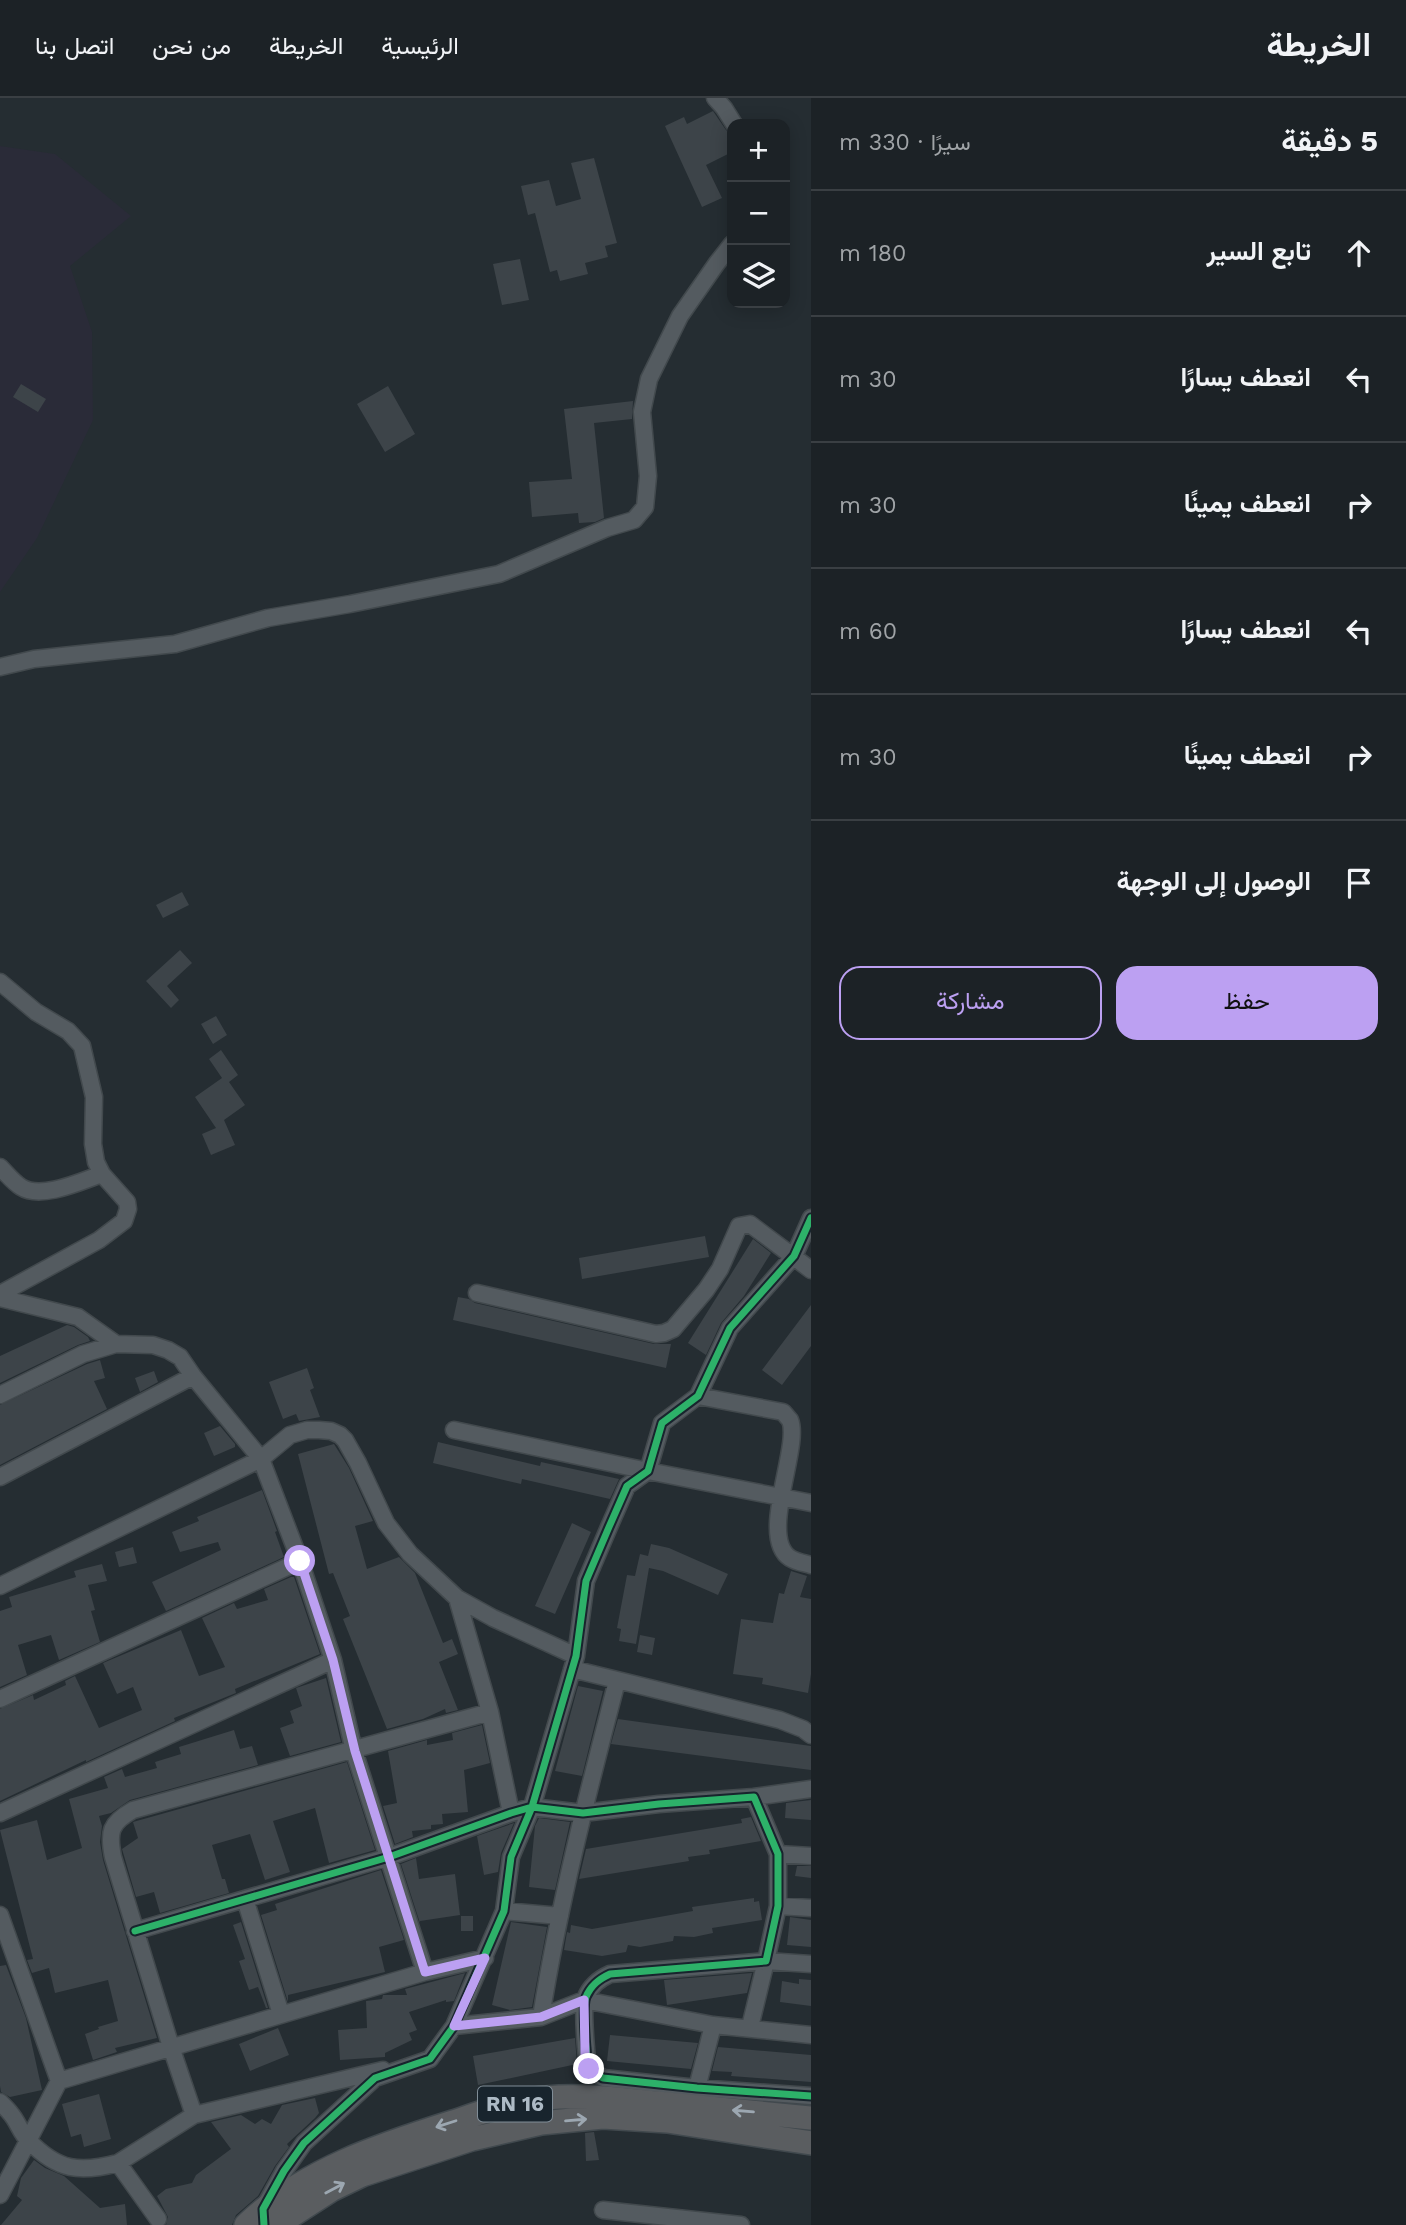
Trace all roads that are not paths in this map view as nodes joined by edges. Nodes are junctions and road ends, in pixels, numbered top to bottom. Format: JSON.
{"nodes":[{"id":1,"x":715,"y":98,"type":"edge"},
{"id":2,"x":731,"y":119,"type":"edge"},
{"id":3,"x":731,"y":245,"type":"edge"},
{"id":4,"x":0,"y":667,"type":"edge"},
{"id":5,"x":0,"y":982,"type":"edge"},
{"id":6,"x":0,"y":1167,"type":"edge"},
{"id":7,"x":102,"y":1174,"type":"junction"},
{"id":8,"x":811,"y":1218,"type":"edge"},
{"id":9,"x":794,"y":1256,"type":"junction"},
{"id":10,"x":811,"y":1270,"type":"edge"},
{"id":11,"x":477,"y":1293,"type":"dead end"},
{"id":12,"x":0,"y":1296,"type":"edge"},
{"id":13,"x":116,"y":1344,"type":"junction"},
{"id":14,"x":192,"y":1376,"type":"junction"},
{"id":15,"x":0,"y":1395,"type":"edge"},
{"id":16,"x":698,"y":1396,"type":"junction"},
{"id":17,"x":454,"y":1430,"type":"dead end"},
{"id":18,"x":261,"y":1459,"type":"junction"},
{"id":19,"x":648,"y":1471,"type":"junction"},
{"id":20,"x":0,"y":1477,"type":"edge"},
{"id":21,"x":780,"y":1497,"type":"junction"},
{"id":22,"x":811,"y":1503,"type":"edge"},
{"id":23,"x":300,"y":1561,"type":"junction"},
{"id":24,"x":811,"y":1565,"type":"edge"},
{"id":25,"x":0,"y":1586,"type":"edge"},
{"id":26,"x":457,"y":1598,"type":"junction"},
{"id":27,"x":333,"y":1660,"type":"junction"},
{"id":28,"x":574,"y":1663,"type":"junction"},
{"id":29,"x":617,"y":1681,"type":"junction"},
{"id":30,"x":0,"y":1699,"type":"edge"},
{"id":31,"x":490,"y":1712,"type":"junction"},
{"id":32,"x":811,"y":1735,"type":"edge"},
{"id":33,"x":355,"y":1751,"type":"junction"},
{"id":34,"x":811,"y":1789,"type":"edge"},
{"id":35,"x":754,"y":1797,"type":"junction"},
{"id":36,"x":532,"y":1807,"type":"junction"},
{"id":37,"x":0,"y":1813,"type":"edge"},
{"id":38,"x":511,"y":1813,"type":"junction"},
{"id":39,"x":583,"y":1814,"type":"junction"},
{"id":40,"x":778,"y":1854,"type":"junction"},
{"id":41,"x":811,"y":1856,"type":"edge"},
{"id":42,"x":389,"y":1857,"type":"junction"},
{"id":43,"x":245,"y":1899,"type":"junction"},
{"id":44,"x":778,"y":1906,"type":"junction"},
{"id":45,"x":811,"y":1908,"type":"edge"},
{"id":46,"x":504,"y":1911,"type":"junction"},
{"id":47,"x":0,"y":1916,"type":"edge"},
{"id":48,"x":560,"y":1916,"type":"junction"},
{"id":49,"x":135,"y":1931,"type":"junction"},
{"id":50,"x":485,"y":1958,"type":"junction"},
{"id":51,"x":766,"y":1961,"type":"junction"},
{"id":52,"x":811,"y":1964,"type":"edge"},
{"id":53,"x":425,"y":1972,"type":"junction"},
{"id":54,"x":584,"y":2000,"type":"junction"},
{"id":55,"x":281,"y":2014,"type":"junction"},
{"id":56,"x":541,"y":2017,"type":"junction"},
{"id":57,"x":713,"y":2025,"type":"junction"},
{"id":58,"x":454,"y":2026,"type":"junction"},
{"id":59,"x":750,"y":2027,"type":"junction"},
{"id":60,"x":811,"y":2035,"type":"edge"},
{"id":61,"x":171,"y":2047,"type":"junction"},
{"id":62,"x":430,"y":2059,"type":"junction"},
{"id":63,"x":59,"y":2081,"type":"junction"},
{"id":64,"x":697,"y":2088,"type":"junction"},
{"id":65,"x":811,"y":2096,"type":"edge"},
{"id":66,"x":0,"y":2102,"type":"edge"},
{"id":67,"x":194,"y":2115,"type":"junction"},
{"id":68,"x":811,"y":2118,"type":"edge"},
{"id":69,"x":28,"y":2141,"type":"junction"},
{"id":70,"x":811,"y":2143,"type":"edge"},
{"id":71,"x":118,"y":2162,"type":"junction"},
{"id":72,"x":0,"y":2195,"type":"edge"},
{"id":73,"x":603,"y":2210,"type":"dead end"},
{"id":74,"x":158,"y":2219,"type":"dead end"},
{"id":75,"x":268,"y":2219,"type":"edge"},
{"id":76,"x":246,"y":2225,"type":"edge"},
{"id":77,"x":741,"y":2225,"type":"edge"}],
"edges":[{"from":1,"to":2,"type":"street"},
{"from":3,"to":4,"type":"street"},
{"from":5,"to":7,"type":"street"},
{"from":6,"to":7,"type":"street"},
{"from":7,"to":12,"type":"street"},
{"from":8,"to":9,"type":"street"},
{"from":9,"to":10,"type":"street"},
{"from":9,"to":11,"type":"street"},
{"from":9,"to":16,"type":"street"},
{"from":12,"to":13,"type":"street"},
{"from":13,"to":14,"type":"street"},
{"from":13,"to":15,"type":"street"},
{"from":14,"to":18,"type":"street"},
{"from":14,"to":20,"type":"street"},
{"from":16,"to":19,"type":"street"},
{"from":16,"to":21,"type":"street"},
{"from":17,"to":19,"type":"street"},
{"from":18,"to":23,"type":"street"},
{"from":18,"to":25,"type":"street"},
{"from":18,"to":26,"type":"street"},
{"from":19,"to":21,"type":"street"},
{"from":19,"to":28,"type":"street"},
{"from":21,"to":22,"type":"street"},
{"from":21,"to":24,"type":"street"},
{"from":23,"to":27,"type":"street"},
{"from":23,"to":30,"type":"street"},
{"from":26,"to":28,"type":"street"},
{"from":26,"to":31,"type":"street"},
{"from":27,"to":33,"type":"street"},
{"from":27,"to":37,"type":"street"},
{"from":28,"to":29,"type":"street"},
{"from":28,"to":36,"type":"street"},
{"from":29,"to":32,"type":"street"},
{"from":29,"to":39,"type":"street"},
{"from":31,"to":33,"type":"street"},
{"from":31,"to":38,"type":"street"},
{"from":33,"to":42,"type":"street"},
{"from":33,"to":49,"type":"street"},
{"from":34,"to":35,"type":"street"},
{"from":35,"to":39,"type":"street"},
{"from":35,"to":40,"type":"street"},
{"from":36,"to":38,"type":"street"},
{"from":36,"to":39,"type":"street"},
{"from":36,"to":46,"type":"street"},
{"from":38,"to":42,"type":"street"},
{"from":39,"to":48,"type":"street"},
{"from":40,"to":41,"type":"street"},
{"from":40,"to":44,"type":"street"},
{"from":42,"to":43,"type":"street"},
{"from":42,"to":53,"type":"street"},
{"from":43,"to":49,"type":"street"},
{"from":43,"to":55,"type":"street"},
{"from":44,"to":45,"type":"street"},
{"from":44,"to":51,"type":"street"},
{"from":46,"to":48,"type":"street"},
{"from":46,"to":50,"type":"street"},
{"from":47,"to":63,"type":"street"},
{"from":48,"to":56,"type":"street"},
{"from":49,"to":61,"type":"street"},
{"from":50,"to":53,"type":"street"},
{"from":50,"to":58,"type":"street"},
{"from":51,"to":52,"type":"street"},
{"from":51,"to":54,"type":"street"},
{"from":51,"to":59,"type":"street"},
{"from":53,"to":55,"type":"street"},
{"from":54,"to":56,"type":"street"},
{"from":54,"to":57,"type":"street"},
{"from":54,"to":64,"type":"street"},
{"from":55,"to":61,"type":"street"},
{"from":56,"to":58,"type":"street"},
{"from":57,"to":59,"type":"street"},
{"from":57,"to":64,"type":"street"},
{"from":58,"to":62,"type":"street"},
{"from":59,"to":60,"type":"street"},
{"from":61,"to":63,"type":"street"},
{"from":61,"to":67,"type":"street"},
{"from":62,"to":67,"type":"street"},
{"from":62,"to":75,"type":"street"},
{"from":63,"to":69,"type":"street"},
{"from":64,"to":65,"type":"street"},
{"from":66,"to":69,"type":"street"},
{"from":67,"to":71,"type":"street"},
{"from":68,"to":75,"type":"highway","number":"RN 16","one_way":true},
{"from":69,"to":71,"type":"street"},
{"from":69,"to":72,"type":"street"},
{"from":75,"to":70,"type":"highway","number":"RN 16","one_way":true},
{"from":71,"to":74,"type":"street"},
{"from":73,"to":77,"type":"street"},
{"from":75,"to":76,"type":"highway","number":"RN 16"}]}
